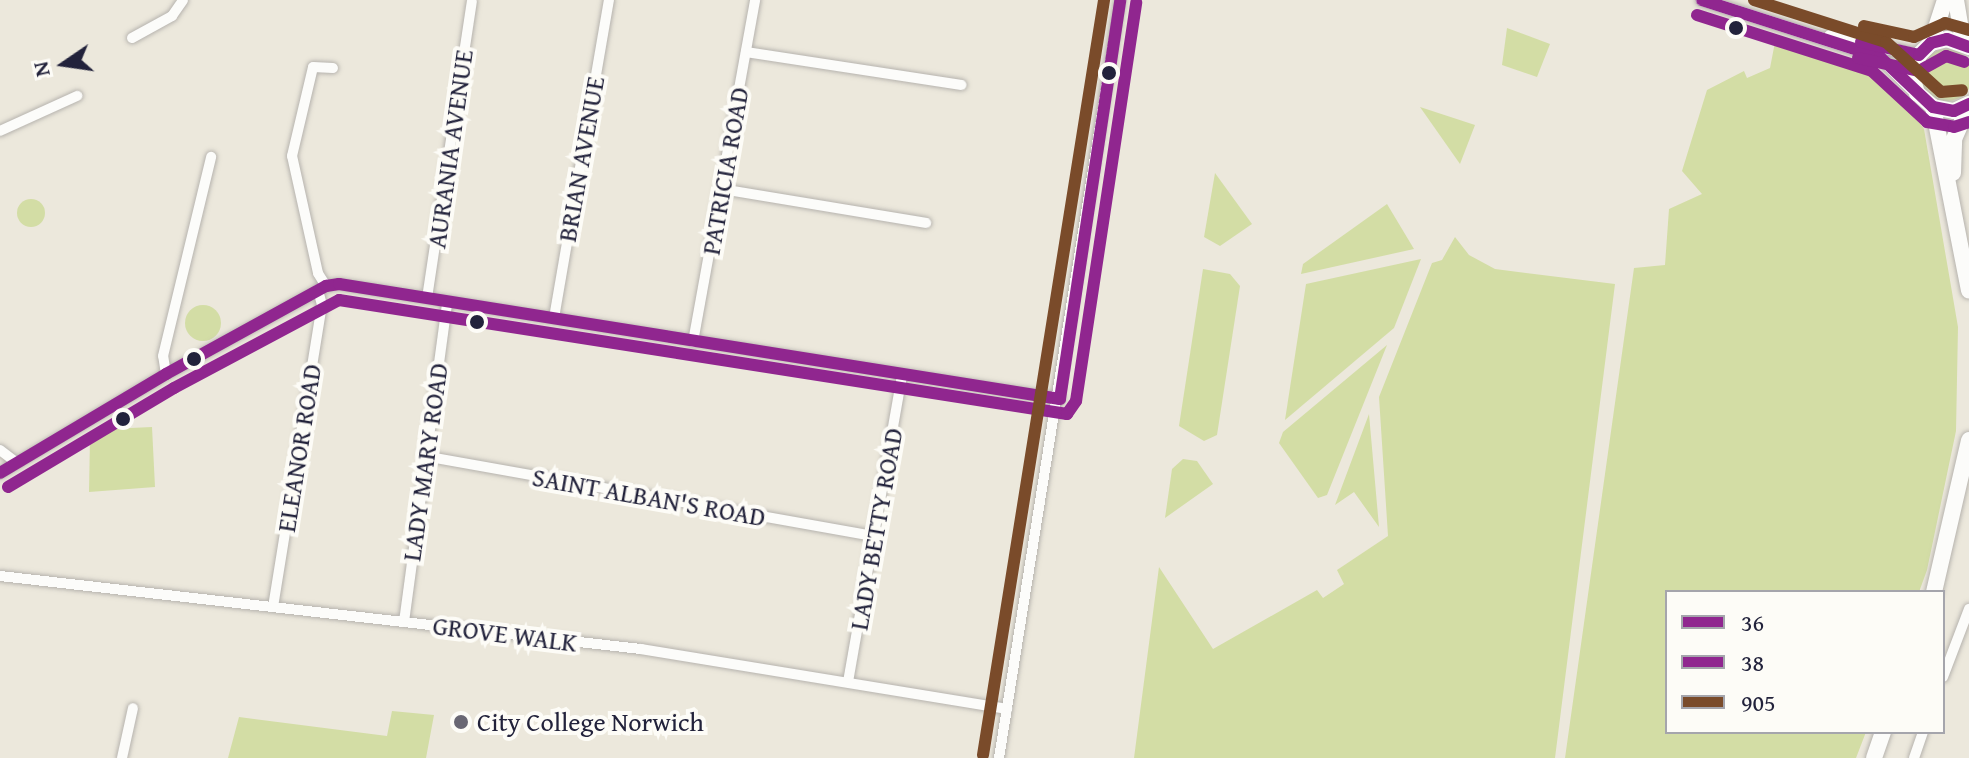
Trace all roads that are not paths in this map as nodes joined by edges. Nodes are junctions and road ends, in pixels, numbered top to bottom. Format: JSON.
{"nodes":[{"id":1,"x":183,"y":0,"type":"edge"},
{"id":2,"x":609,"y":0,"type":"edge"},
{"id":3,"x":755,"y":0,"type":"edge"},
{"id":4,"x":1120,"y":0,"type":"edge"},
{"id":5,"x":1702,"y":0,"type":"edge"},
{"id":6,"x":1945,"y":0,"type":"edge"},
{"id":7,"x":1956,"y":0,"type":"edge"},
{"id":8,"x":472,"y":1,"type":"edge"},
{"id":9,"x":1819,"y":35,"type":"junction"},
{"id":10,"x":132,"y":38,"type":"dead end"},
{"id":11,"x":1966,"y":44,"type":"edge"},
{"id":12,"x":1925,"y":49,"type":"junction"},
{"id":13,"x":746,"y":52,"type":"junction"},
{"id":14,"x":333,"y":68,"type":"dead end"},
{"id":15,"x":961,"y":85,"type":"dead end"},
{"id":16,"x":1917,"y":93,"type":"junction"},
{"id":17,"x":77,"y":96,"type":"dead end"},
{"id":18,"x":1969,"y":105,"type":"edge"},
{"id":19,"x":1933,"y":107,"type":"junction"},
{"id":20,"x":0,"y":131,"type":"edge"},
{"id":21,"x":211,"y":157,"type":"dead end"},
{"id":22,"x":721,"y":189,"type":"junction"},
{"id":23,"x":1950,"y":191,"type":"junction"},
{"id":24,"x":926,"y":223,"type":"dead end"},
{"id":25,"x":322,"y":288,"type":"junction"},
{"id":26,"x":1969,"y":291,"type":"edge"},
{"id":27,"x":427,"y":298,"type":"junction"},
{"id":28,"x":447,"y":302,"type":"junction"},
{"id":29,"x":554,"y":318,"type":"junction"},
{"id":30,"x":693,"y":342,"type":"junction"},
{"id":31,"x":166,"y":374,"type":"junction"},
{"id":32,"x":902,"y":375,"type":"junction"},
{"id":33,"x":1060,"y":399,"type":"junction"},
{"id":34,"x":1969,"y":440,"type":"edge"},
{"id":35,"x":0,"y":450,"type":"edge"},
{"id":36,"x":424,"y":456,"type":"junction"},
{"id":37,"x":17,"y":463,"type":"junction"},
{"id":38,"x":0,"y":473,"type":"edge"},
{"id":39,"x":874,"y":536,"type":"junction"},
{"id":40,"x":0,"y":576,"type":"edge"},
{"id":41,"x":1934,"y":590,"type":"edge"},
{"id":42,"x":273,"y":607,"type":"junction"},
{"id":43,"x":1969,"y":609,"type":"edge"},
{"id":44,"x":404,"y":622,"type":"junction"},
{"id":45,"x":1945,"y":672,"type":"edge"},
{"id":46,"x":848,"y":682,"type":"junction"},
{"id":47,"x":133,"y":708,"type":"dead end"},
{"id":48,"x":1007,"y":709,"type":"junction"},
{"id":49,"x":1882,"y":734,"type":"edge"},
{"id":50,"x":1922,"y":734,"type":"edge"},
{"id":51,"x":122,"y":758,"type":"edge"},
{"id":52,"x":999,"y":758,"type":"edge"},
{"id":53,"x":1874,"y":758,"type":"edge"},
{"id":54,"x":1914,"y":758,"type":"edge"}],
"edges":[{"from":1,"to":10,"type":"street"},
{"from":2,"to":29,"type":"street","name":"BRIAN AVENUE"},
{"from":3,"to":13,"type":"street","name":"PATRICIA ROAD"},
{"from":4,"to":33,"type":"street"},
{"from":5,"to":9,"type":"street"},
{"from":6,"to":12,"type":"highway"},
{"from":7,"to":11,"type":"highway"},
{"from":8,"to":27,"type":"street","name":"AURANIA AVENUE"},
{"from":9,"to":12,"type":"street"},
{"from":9,"to":16,"type":"street"},
{"from":11,"to":12,"type":"highway"},
{"from":12,"to":16,"type":"highway"},
{"from":13,"to":15,"type":"street"},
{"from":13,"to":22,"type":"street","name":"PATRICIA ROAD"},
{"from":14,"to":25,"type":"street","name":"ELEANOR ROAD"},
{"from":16,"to":19,"type":"highway"},
{"from":17,"to":20,"type":"street"},
{"from":18,"to":19,"type":"highway"},
{"from":18,"to":23,"type":"highway"},
{"from":19,"to":23,"type":"highway"},
{"from":21,"to":31,"type":"street"},
{"from":22,"to":24,"type":"street"},
{"from":22,"to":30,"type":"street","name":"PATRICIA ROAD"},
{"from":23,"to":26,"type":"highway"},
{"from":25,"to":27,"type":"street"},
{"from":25,"to":31,"type":"street"},
{"from":25,"to":42,"type":"street","name":"ELEANOR ROAD"},
{"from":27,"to":28,"type":"street"},
{"from":28,"to":29,"type":"street"},
{"from":28,"to":36,"type":"street","name":"LADY MARY ROAD"},
{"from":29,"to":30,"type":"street"},
{"from":30,"to":32,"type":"street"},
{"from":31,"to":37,"type":"street"},
{"from":32,"to":33,"type":"street"},
{"from":32,"to":39,"type":"street","name":"LADY BETTY ROAD"},
{"from":33,"to":48,"type":"street"},
{"from":34,"to":41,"type":"highway"},
{"from":35,"to":37,"type":"street"},
{"from":36,"to":39,"type":"street","name":"SAINT ALBAN'S ROAD"},
{"from":36,"to":44,"type":"street","name":"LADY MARY ROAD"},
{"from":37,"to":38,"type":"street"},
{"from":39,"to":46,"type":"street","name":"LADY BETTY ROAD"},
{"from":40,"to":42,"type":"street","name":"GROVE WALK"},
{"from":42,"to":44,"type":"street","name":"GROVE WALK"},
{"from":43,"to":45,"type":"street"},
{"from":44,"to":46,"type":"street","name":"GROVE WALK"},
{"from":46,"to":48,"type":"street","name":"GROVE WALK"},
{"from":47,"to":51,"type":"street"},
{"from":48,"to":52,"type":"street"},
{"from":49,"to":53,"type":"highway"},
{"from":50,"to":54,"type":"street"}]}
